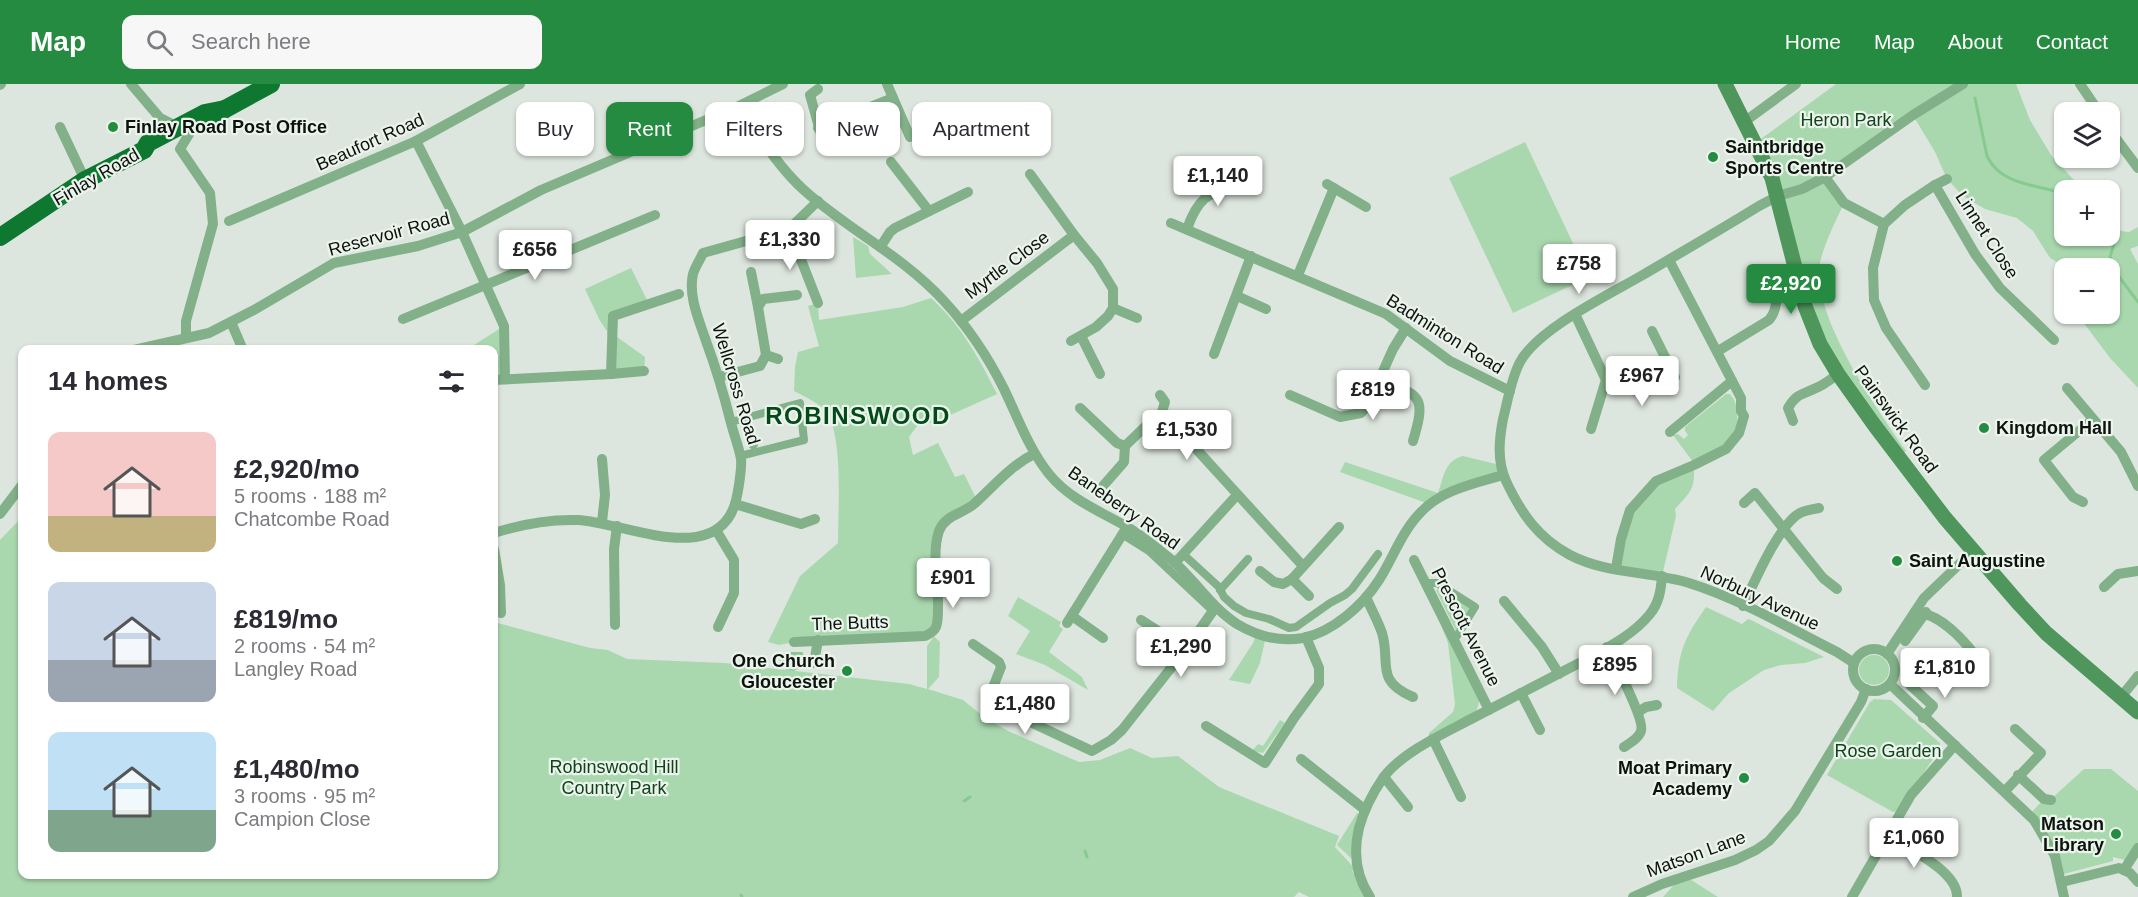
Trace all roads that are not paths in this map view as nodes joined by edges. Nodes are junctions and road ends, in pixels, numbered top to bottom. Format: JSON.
{"nodes":[{"id":1,"x":131,"y":84,"type":"edge"},
{"id":2,"x":271,"y":84,"type":"edge"},
{"id":3,"x":520,"y":84,"type":"edge"},
{"id":4,"x":783,"y":84,"type":"edge"},
{"id":5,"x":887,"y":84,"type":"edge"},
{"id":6,"x":1725,"y":84,"type":"edge"},
{"id":7,"x":1796,"y":84,"type":"edge"},
{"id":8,"x":1963,"y":84,"type":"edge"},
{"id":9,"x":2084,"y":86,"type":"edge"},
{"id":10,"x":818,"y":89,"type":"dead end"},
{"id":11,"x":893,"y":98,"type":"junction"},
{"id":12,"x":747,"y":102,"type":"edge"},
{"id":13,"x":883,"y":102,"type":"edge"},
{"id":14,"x":2093,"y":102,"type":"edge"},
{"id":15,"x":159,"y":118,"type":"junction"},
{"id":16,"x":705,"y":120,"type":"edge"},
{"id":17,"x":816,"y":120,"type":"edge"},
{"id":18,"x":1744,"y":123,"type":"junction"},
{"id":19,"x":187,"y":126,"type":"junction"},
{"id":20,"x":60,"y":127,"type":"dead end"},
{"id":21,"x":910,"y":137,"type":"dead end"},
{"id":22,"x":416,"y":141,"type":"junction"},
{"id":23,"x":2120,"y":144,"type":"edge"},
{"id":24,"x":153,"y":146,"type":"junction"},
{"id":25,"x":774,"y":156,"type":"edge"},
{"id":26,"x":891,"y":162,"type":"dead end"},
{"id":27,"x":2138,"y":168,"type":"edge"},
{"id":28,"x":1030,"y":175,"type":"dead end"},
{"id":29,"x":1825,"y":177,"type":"junction"},
{"id":30,"x":1947,"y":178,"type":"dead end"},
{"id":31,"x":85,"y":180,"type":"junction"},
{"id":32,"x":1245,"y":182,"type":"dead end"},
{"id":33,"x":1935,"y":185,"type":"junction"},
{"id":34,"x":968,"y":192,"type":"dead end"},
{"id":35,"x":1778,"y":196,"type":"junction"},
{"id":36,"x":818,"y":201,"type":"junction"},
{"id":37,"x":1366,"y":207,"type":"dead end"},
{"id":38,"x":929,"y":211,"type":"junction"},
{"id":39,"x":655,"y":215,"type":"dead end"},
{"id":40,"x":228,"y":220,"type":"dead end"},
{"id":41,"x":1171,"y":223,"type":"dead end"},
{"id":42,"x":1884,"y":224,"type":"junction"},
{"id":43,"x":789,"y":229,"type":"junction"},
{"id":44,"x":1187,"y":229,"type":"junction"},
{"id":45,"x":462,"y":232,"type":"junction"},
{"id":46,"x":1074,"y":236,"type":"junction"},
{"id":47,"x":0,"y":237,"type":"edge"},
{"id":48,"x":881,"y":246,"type":"junction"},
{"id":49,"x":1251,"y":256,"type":"junction"},
{"id":50,"x":1669,"y":260,"type":"junction"},
{"id":51,"x":751,"y":272,"type":"dead end"},
{"id":52,"x":1774,"y":274,"type":"dead end"},
{"id":53,"x":1298,"y":275,"type":"junction"},
{"id":54,"x":486,"y":287,"type":"junction"},
{"id":55,"x":678,"y":294,"type":"dead end"},
{"id":56,"x":797,"y":295,"type":"dead end"},
{"id":57,"x":1237,"y":296,"type":"junction"},
{"id":58,"x":818,"y":303,"type":"dead end"},
{"id":59,"x":758,"y":307,"type":"junction"},
{"id":60,"x":1113,"y":308,"type":"junction"},
{"id":61,"x":1266,"y":309,"type":"dead end"},
{"id":62,"x":1575,"y":314,"type":"junction"},
{"id":63,"x":1137,"y":318,"type":"dead end"},
{"id":64,"x":404,"y":319,"type":"dead end"},
{"id":65,"x":961,"y":321,"type":"junction"},
{"id":66,"x":231,"y":322,"type":"junction"},
{"id":67,"x":2040,"y":326,"type":"junction"},
{"id":68,"x":1406,"y":328,"type":"junction"},
{"id":69,"x":1652,"y":332,"type":"dead end"},
{"id":70,"x":2032,"y":336,"type":"dead end"},
{"id":71,"x":186,"y":338,"type":"junction"},
{"id":72,"x":2054,"y":340,"type":"dead end"},
{"id":73,"x":156,"y":345,"type":"edge"},
{"id":74,"x":241,"y":345,"type":"edge"},
{"id":75,"x":1718,"y":351,"type":"junction"},
{"id":76,"x":1214,"y":354,"type":"dead end"},
{"id":77,"x":766,"y":355,"type":"junction"},
{"id":78,"x":778,"y":359,"type":"dead end"},
{"id":79,"x":644,"y":371,"type":"dead end"},
{"id":80,"x":611,"y":374,"type":"junction"},
{"id":81,"x":1100,"y":374,"type":"dead end"},
{"id":82,"x":1838,"y":374,"type":"junction"},
{"id":83,"x":719,"y":377,"type":"junction"},
{"id":84,"x":505,"y":378,"type":"junction"},
{"id":85,"x":498,"y":379,"type":"edge"},
{"id":86,"x":1378,"y":379,"type":"junction"},
{"id":87,"x":1606,"y":380,"type":"junction"},
{"id":88,"x":1732,"y":381,"type":"junction"},
{"id":89,"x":1925,"y":385,"type":"dead end"},
{"id":90,"x":2067,"y":388,"type":"dead end"},
{"id":91,"x":1510,"y":391,"type":"junction"},
{"id":92,"x":1160,"y":394,"type":"dead end"},
{"id":93,"x":1290,"y":395,"type":"dead end"},
{"id":94,"x":1080,"y":408,"type":"dead end"},
{"id":95,"x":1161,"y":416,"type":"junction"},
{"id":96,"x":2092,"y":420,"type":"junction"},
{"id":97,"x":1793,"y":421,"type":"dead end"},
{"id":98,"x":731,"y":422,"type":"junction"},
{"id":99,"x":1591,"y":429,"type":"dead end"},
{"id":100,"x":1670,"y":432,"type":"dead end"},
{"id":101,"x":750,"y":436,"type":"dead end"},
{"id":102,"x":736,"y":441,"type":"junction"},
{"id":103,"x":1413,"y":441,"type":"dead end"},
{"id":104,"x":1125,"y":446,"type":"junction"},
{"id":105,"x":1034,"y":454,"type":"junction"},
{"id":106,"x":740,"y":456,"type":"junction"},
{"id":107,"x":602,"y":459,"type":"dead end"},
{"id":108,"x":1503,"y":475,"type":"junction"},
{"id":109,"x":1103,"y":486,"type":"dead end"},
{"id":110,"x":2138,"y":486,"type":"edge"},
{"id":111,"x":18,"y":490,"type":"edge"},
{"id":112,"x":1237,"y":495,"type":"junction"},
{"id":113,"x":2083,"y":502,"type":"dead end"},
{"id":114,"x":1744,"y":503,"type":"dead end"},
{"id":115,"x":735,"y":504,"type":"junction"},
{"id":116,"x":1819,"y":508,"type":"dead end"},
{"id":117,"x":0,"y":514,"type":"edge"},
{"id":118,"x":815,"y":519,"type":"dead end"},
{"id":119,"x":603,"y":522,"type":"junction"},
{"id":120,"x":616,"y":526,"type":"junction"},
{"id":121,"x":1339,"y":527,"type":"dead end"},
{"id":122,"x":1785,"y":529,"type":"junction"},
{"id":123,"x":716,"y":530,"type":"junction"},
{"id":124,"x":1124,"y":530,"type":"junction"},
{"id":125,"x":498,"y":531,"type":"edge"},
{"id":126,"x":1973,"y":551,"type":"junction"},
{"id":127,"x":1183,"y":554,"type":"junction"},
{"id":128,"x":1378,"y":554,"type":"dead end"},
{"id":129,"x":1248,"y":559,"type":"dead end"},
{"id":130,"x":1414,"y":560,"type":"dead end"},
{"id":131,"x":1175,"y":563,"type":"junction"},
{"id":132,"x":1303,"y":566,"type":"junction"},
{"id":133,"x":1616,"y":568,"type":"junction"},
{"id":134,"x":498,"y":570,"type":"edge"},
{"id":135,"x":981,"y":571,"type":"dead end"},
{"id":136,"x":1260,"y":571,"type":"dead end"},
{"id":137,"x":2138,"y":571,"type":"edge"},
{"id":138,"x":1662,"y":576,"type":"junction"},
{"id":139,"x":1292,"y":579,"type":"junction"},
{"id":140,"x":1430,"y":583,"type":"dead end"},
{"id":141,"x":939,"y":588,"type":"junction"},
{"id":142,"x":2105,"y":588,"type":"dead end"},
{"id":143,"x":1837,"y":589,"type":"dead end"},
{"id":144,"x":1220,"y":590,"type":"junction"},
{"id":145,"x":1309,"y":596,"type":"dead end"},
{"id":146,"x":1366,"y":597,"type":"junction"},
{"id":147,"x":1504,"y":601,"type":"dead end"},
{"id":148,"x":505,"y":606,"type":"dead end"},
{"id":149,"x":1743,"y":606,"type":"junction"},
{"id":150,"x":1214,"y":609,"type":"junction"},
{"id":151,"x":1920,"y":612,"type":"junction"},
{"id":152,"x":1141,"y":620,"type":"dead end"},
{"id":153,"x":615,"y":625,"type":"dead end"},
{"id":154,"x":718,"y":627,"type":"dead end"},
{"id":155,"x":1457,"y":636,"type":"dead end"},
{"id":156,"x":1306,"y":637,"type":"junction"},
{"id":157,"x":1103,"y":638,"type":"dead end"},
{"id":158,"x":818,"y":640,"type":"junction"},
{"id":159,"x":1905,"y":640,"type":"dead end"},
{"id":160,"x":794,"y":642,"type":"dead end"},
{"id":161,"x":973,"y":644,"type":"dead end"},
{"id":162,"x":1607,"y":647,"type":"junction"},
{"id":163,"x":1186,"y":649,"type":"junction"},
{"id":164,"x":1887,"y":654,"type":"junction"},
{"id":165,"x":1975,"y":655,"type":"dead end"},
{"id":166,"x":814,"y":663,"type":"dead end"},
{"id":167,"x":1854,"y":663,"type":"junction"},
{"id":168,"x":1912,"y":672,"type":"dead end"},
{"id":169,"x":1559,"y":674,"type":"junction"},
{"id":170,"x":2138,"y":676,"type":"edge"},
{"id":171,"x":1890,"y":684,"type":"junction"},
{"id":172,"x":1866,"y":689,"type":"junction"},
{"id":173,"x":1521,"y":693,"type":"junction"},
{"id":174,"x":1413,"y":697,"type":"dead end"},
{"id":175,"x":2121,"y":697,"type":"junction"},
{"id":176,"x":1657,"y":705,"type":"dead end"},
{"id":177,"x":1489,"y":710,"type":"junction"},
{"id":178,"x":1638,"y":712,"type":"junction"},
{"id":179,"x":2138,"y":712,"type":"edge"},
{"id":180,"x":1923,"y":718,"type":"junction"},
{"id":181,"x":1206,"y":726,"type":"dead end"},
{"id":182,"x":2015,"y":729,"type":"dead end"},
{"id":183,"x":1540,"y":730,"type":"dead end"},
{"id":184,"x":1433,"y":739,"type":"junction"},
{"id":185,"x":1955,"y":745,"type":"junction"},
{"id":186,"x":1624,"y":747,"type":"dead end"},
{"id":187,"x":1301,"y":759,"type":"dead end"},
{"id":188,"x":2018,"y":776,"type":"junction"},
{"id":189,"x":1384,"y":777,"type":"junction"},
{"id":190,"x":2005,"y":791,"type":"junction"},
{"id":191,"x":1461,"y":797,"type":"dead end"},
{"id":192,"x":2051,"y":800,"type":"dead end"},
{"id":193,"x":1408,"y":807,"type":"dead end"},
{"id":194,"x":1364,"y":809,"type":"junction"},
{"id":195,"x":1888,"y":835,"type":"junction"},
{"id":196,"x":2138,"y":848,"type":"edge"},
{"id":197,"x":2124,"y":870,"type":"junction"},
{"id":198,"x":2062,"y":882,"type":"junction"},
{"id":199,"x":2138,"y":882,"type":"edge"},
{"id":200,"x":1370,"y":897,"type":"edge"},
{"id":201,"x":1633,"y":897,"type":"edge"},
{"id":202,"x":1852,"y":897,"type":"edge"},
{"id":203,"x":1957,"y":897,"type":"edge"},
{"id":204,"x":2064,"y":897,"type":"edge"}],
"edges":[{"from":1,"to":15,"type":"street"},
{"from":2,"to":19,"type":"highway","name":"Finlay Road"},
{"from":3,"to":22,"type":"street","name":"Beaufort Road"},
{"from":4,"to":12,"type":"street","name":"Reservoir Road"},
{"from":5,"to":11,"type":"street"},
{"from":6,"to":18,"type":"main road","name":"Painswick Road"},
{"from":7,"to":18,"type":"street"},
{"from":8,"to":29,"type":"street","name":"Norbury Avenue"},
{"from":9,"to":14,"type":"street"},
{"from":10,"to":17,"type":"street"},
{"from":11,"to":13,"type":"street"},
{"from":11,"to":21,"type":"street"},
{"from":15,"to":19,"type":"street"},
{"from":15,"to":24,"type":"street"},
{"from":16,"to":45,"type":"street","name":"Reservoir Road"},
{"from":18,"to":35,"type":"main road","name":"Painswick Road"},
{"from":19,"to":24,"type":"highway","name":"Finlay Road"},
{"from":19,"to":71,"type":"street"},
{"from":20,"to":31,"type":"street"},
{"from":22,"to":40,"type":"street","name":"Beaufort Road"},
{"from":22,"to":45,"type":"street"},
{"from":23,"to":27,"type":"street"},
{"from":24,"to":31,"type":"highway","name":"Finlay Road"},
{"from":25,"to":36,"type":"street","name":"Baneberry Road"},
{"from":26,"to":38,"type":"street"},
{"from":28,"to":46,"type":"street","name":"Myrtle Close"},
{"from":29,"to":35,"type":"street","name":"Norbury Avenue"},
{"from":29,"to":42,"type":"street"},
{"from":30,"to":33,"type":"street","name":"Linnet Close"},
{"from":31,"to":47,"type":"highway","name":"Finlay Road"},
{"from":32,"to":44,"type":"street"},
{"from":33,"to":42,"type":"street","name":"Linnet Close"},
{"from":33,"to":67,"type":"street","name":"Linnet Close"},
{"from":34,"to":38,"type":"street"},
{"from":35,"to":50,"type":"street","name":"Norbury Avenue"},
{"from":35,"to":82,"type":"main road","name":"Painswick Road"},
{"from":36,"to":43,"type":"street","name":"Wellcross Road"},
{"from":36,"to":48,"type":"street","name":"Baneberry Road"},
{"from":37,"to":53,"type":"street"},
{"from":38,"to":48,"type":"street"},
{"from":39,"to":54,"type":"street"},
{"from":41,"to":44,"type":"street","name":"Badminton Road"},
{"from":42,"to":89,"type":"street"},
{"from":43,"to":58,"type":"street"},
{"from":43,"to":83,"type":"street","name":"Wellcross Road"},
{"from":44,"to":49,"type":"street","name":"Badminton Road"},
{"from":45,"to":54,"type":"street"},
{"from":45,"to":66,"type":"street","name":"Reservoir Road"},
{"from":46,"to":60,"type":"street","name":"Myrtle Close"},
{"from":46,"to":65,"type":"street","name":"Myrtle Close"},
{"from":48,"to":65,"type":"street","name":"Baneberry Road"},
{"from":49,"to":53,"type":"street","name":"Badminton Road"},
{"from":49,"to":57,"type":"street"},
{"from":50,"to":62,"type":"street","name":"Norbury Avenue"},
{"from":50,"to":75,"type":"street"},
{"from":51,"to":59,"type":"street"},
{"from":52,"to":75,"type":"street"},
{"from":53,"to":68,"type":"street","name":"Badminton Road"},
{"from":54,"to":64,"type":"street"},
{"from":54,"to":84,"type":"street"},
{"from":55,"to":80,"type":"street"},
{"from":56,"to":59,"type":"street"},
{"from":57,"to":61,"type":"street"},
{"from":57,"to":76,"type":"street"},
{"from":59,"to":77,"type":"street"},
{"from":60,"to":63,"type":"street"},
{"from":60,"to":81,"type":"street"},
{"from":62,"to":87,"type":"street"},
{"from":62,"to":91,"type":"street","name":"Norbury Avenue"},
{"from":65,"to":105,"type":"street","name":"Baneberry Road"},
{"from":66,"to":71,"type":"street","name":"Reservoir Road"},
{"from":66,"to":74,"type":"street"},
{"from":67,"to":70,"type":"street"},
{"from":67,"to":72,"type":"street","name":"Linnet Close"},
{"from":68,"to":86,"type":"street"},
{"from":68,"to":91,"type":"street","name":"Badminton Road"},
{"from":69,"to":87,"type":"street"},
{"from":71,"to":73,"type":"street","name":"Reservoir Road"},
{"from":75,"to":88,"type":"street"},
{"from":77,"to":78,"type":"street"},
{"from":77,"to":83,"type":"street"},
{"from":79,"to":80,"type":"street"},
{"from":80,"to":84,"type":"street"},
{"from":82,"to":97,"type":"street"},
{"from":82,"to":126,"type":"main road","name":"Painswick Road"},
{"from":83,"to":98,"type":"street","name":"Wellcross Road"},
{"from":84,"to":85,"type":"street"},
{"from":86,"to":93,"type":"street"},
{"from":86,"to":103,"type":"street"},
{"from":87,"to":99,"type":"street"},
{"from":88,"to":100,"type":"street"},
{"from":88,"to":133,"type":"street"},
{"from":90,"to":96,"type":"street"},
{"from":91,"to":108,"type":"street","name":"Norbury Avenue"},
{"from":92,"to":95,"type":"street"},
{"from":94,"to":104,"type":"street"},
{"from":95,"to":104,"type":"street"},
{"from":95,"to":112,"type":"street"},
{"from":96,"to":110,"type":"street"},
{"from":96,"to":113,"type":"street"},
{"from":98,"to":102,"type":"street","name":"Wellcross Road"},
{"from":98,"to":106,"type":"street"},
{"from":101,"to":102,"type":"street"},
{"from":102,"to":106,"type":"street","name":"Wellcross Road"},
{"from":104,"to":109,"type":"street"},
{"from":105,"to":124,"type":"street","name":"Baneberry Road"},
{"from":105,"to":141,"type":"street","name":"The Butts"},
{"from":106,"to":115,"type":"street","name":"Wellcross Road"},
{"from":107,"to":119,"type":"street"},
{"from":108,"to":133,"type":"street","name":"Norbury Avenue"},
{"from":108,"to":146,"type":"street","name":"Baneberry Road"},
{"from":111,"to":117,"type":"street"},
{"from":112,"to":127,"type":"street"},
{"from":112,"to":132,"type":"street"},
{"from":114,"to":122,"type":"street"},
{"from":115,"to":118,"type":"street"},
{"from":115,"to":123,"type":"street","name":"Wellcross Road"},
{"from":116,"to":122,"type":"street"},
{"from":119,"to":120,"type":"street"},
{"from":119,"to":125,"type":"street"},
{"from":120,"to":123,"type":"street"},
{"from":120,"to":153,"type":"street"},
{"from":121,"to":132,"type":"street"},
{"from":122,"to":143,"type":"street"},
{"from":122,"to":149,"type":"street"},
{"from":123,"to":154,"type":"street"},
{"from":124,"to":131,"type":"street","name":"Baneberry Road"},
{"from":124,"to":150,"type":"street"},
{"from":124,"to":157,"type":"street"},
{"from":126,"to":151,"type":"street"},
{"from":126,"to":175,"type":"main road","name":"Painswick Road"},
{"from":127,"to":131,"type":"street"},
{"from":127,"to":144,"type":"street"},
{"from":128,"to":144,"type":"street"},
{"from":129,"to":144,"type":"street"},
{"from":130,"to":177,"type":"street","name":"Prescott Avenue"},
{"from":131,"to":150,"type":"street","name":"Baneberry Road"},
{"from":132,"to":139,"type":"street"},
{"from":133,"to":138,"type":"street","name":"Norbury Avenue"},
{"from":134,"to":148,"type":"street"},
{"from":135,"to":141,"type":"street"},
{"from":136,"to":139,"type":"street"},
{"from":137,"to":142,"type":"street"},
{"from":138,"to":149,"type":"street","name":"Norbury Avenue"},
{"from":138,"to":162,"type":"street"},
{"from":139,"to":145,"type":"street"},
{"from":140,"to":155,"type":"street"},
{"from":141,"to":158,"type":"street","name":"The Butts"},
{"from":146,"to":156,"type":"street","name":"Baneberry Road"},
{"from":146,"to":174,"type":"street"},
{"from":147,"to":169,"type":"street"},
{"from":149,"to":167,"type":"street","name":"Norbury Avenue"},
{"from":150,"to":156,"type":"street","name":"Baneberry Road"},
{"from":150,"to":163,"type":"street"},
{"from":151,"to":159,"type":"street"},
{"from":151,"to":164,"type":"street"},
{"from":151,"to":165,"type":"street"},
{"from":152,"to":163,"type":"street"},
{"from":156,"to":181,"type":"street"},
{"from":158,"to":160,"type":"street","name":"The Butts"},
{"from":158,"to":166,"type":"street"},
{"from":161,"to":163,"type":"street"},
{"from":162,"to":169,"type":"street"},
{"from":162,"to":178,"type":"street"},
{"from":164,"to":167,"type":"street"},
{"from":164,"to":171,"type":"street"},
{"from":167,"to":172,"type":"street"},
{"from":168,"to":180,"type":"street"},
{"from":169,"to":173,"type":"street"},
{"from":170,"to":175,"type":"street"},
{"from":171,"to":172,"type":"street"},
{"from":171,"to":180,"type":"street"},
{"from":172,"to":201,"type":"street","name":"Matson Lane"},
{"from":173,"to":177,"type":"street"},
{"from":173,"to":183,"type":"street"},
{"from":175,"to":179,"type":"main road","name":"Painswick Road"},
{"from":176,"to":178,"type":"street"},
{"from":177,"to":184,"type":"street"},
{"from":178,"to":186,"type":"street"},
{"from":180,"to":185,"type":"street"},
{"from":182,"to":188,"type":"street"},
{"from":184,"to":189,"type":"street"},
{"from":184,"to":191,"type":"street"},
{"from":185,"to":190,"type":"street"},
{"from":185,"to":195,"type":"street"},
{"from":187,"to":194,"type":"street"},
{"from":188,"to":190,"type":"street"},
{"from":188,"to":192,"type":"street"},
{"from":189,"to":193,"type":"street"},
{"from":189,"to":194,"type":"street"},
{"from":190,"to":198,"type":"street"},
{"from":194,"to":200,"type":"street"},
{"from":195,"to":202,"type":"street"},
{"from":195,"to":203,"type":"street"},
{"from":196,"to":197,"type":"street"},
{"from":197,"to":198,"type":"street"},
{"from":197,"to":199,"type":"street"},
{"from":198,"to":204,"type":"street"}]}
